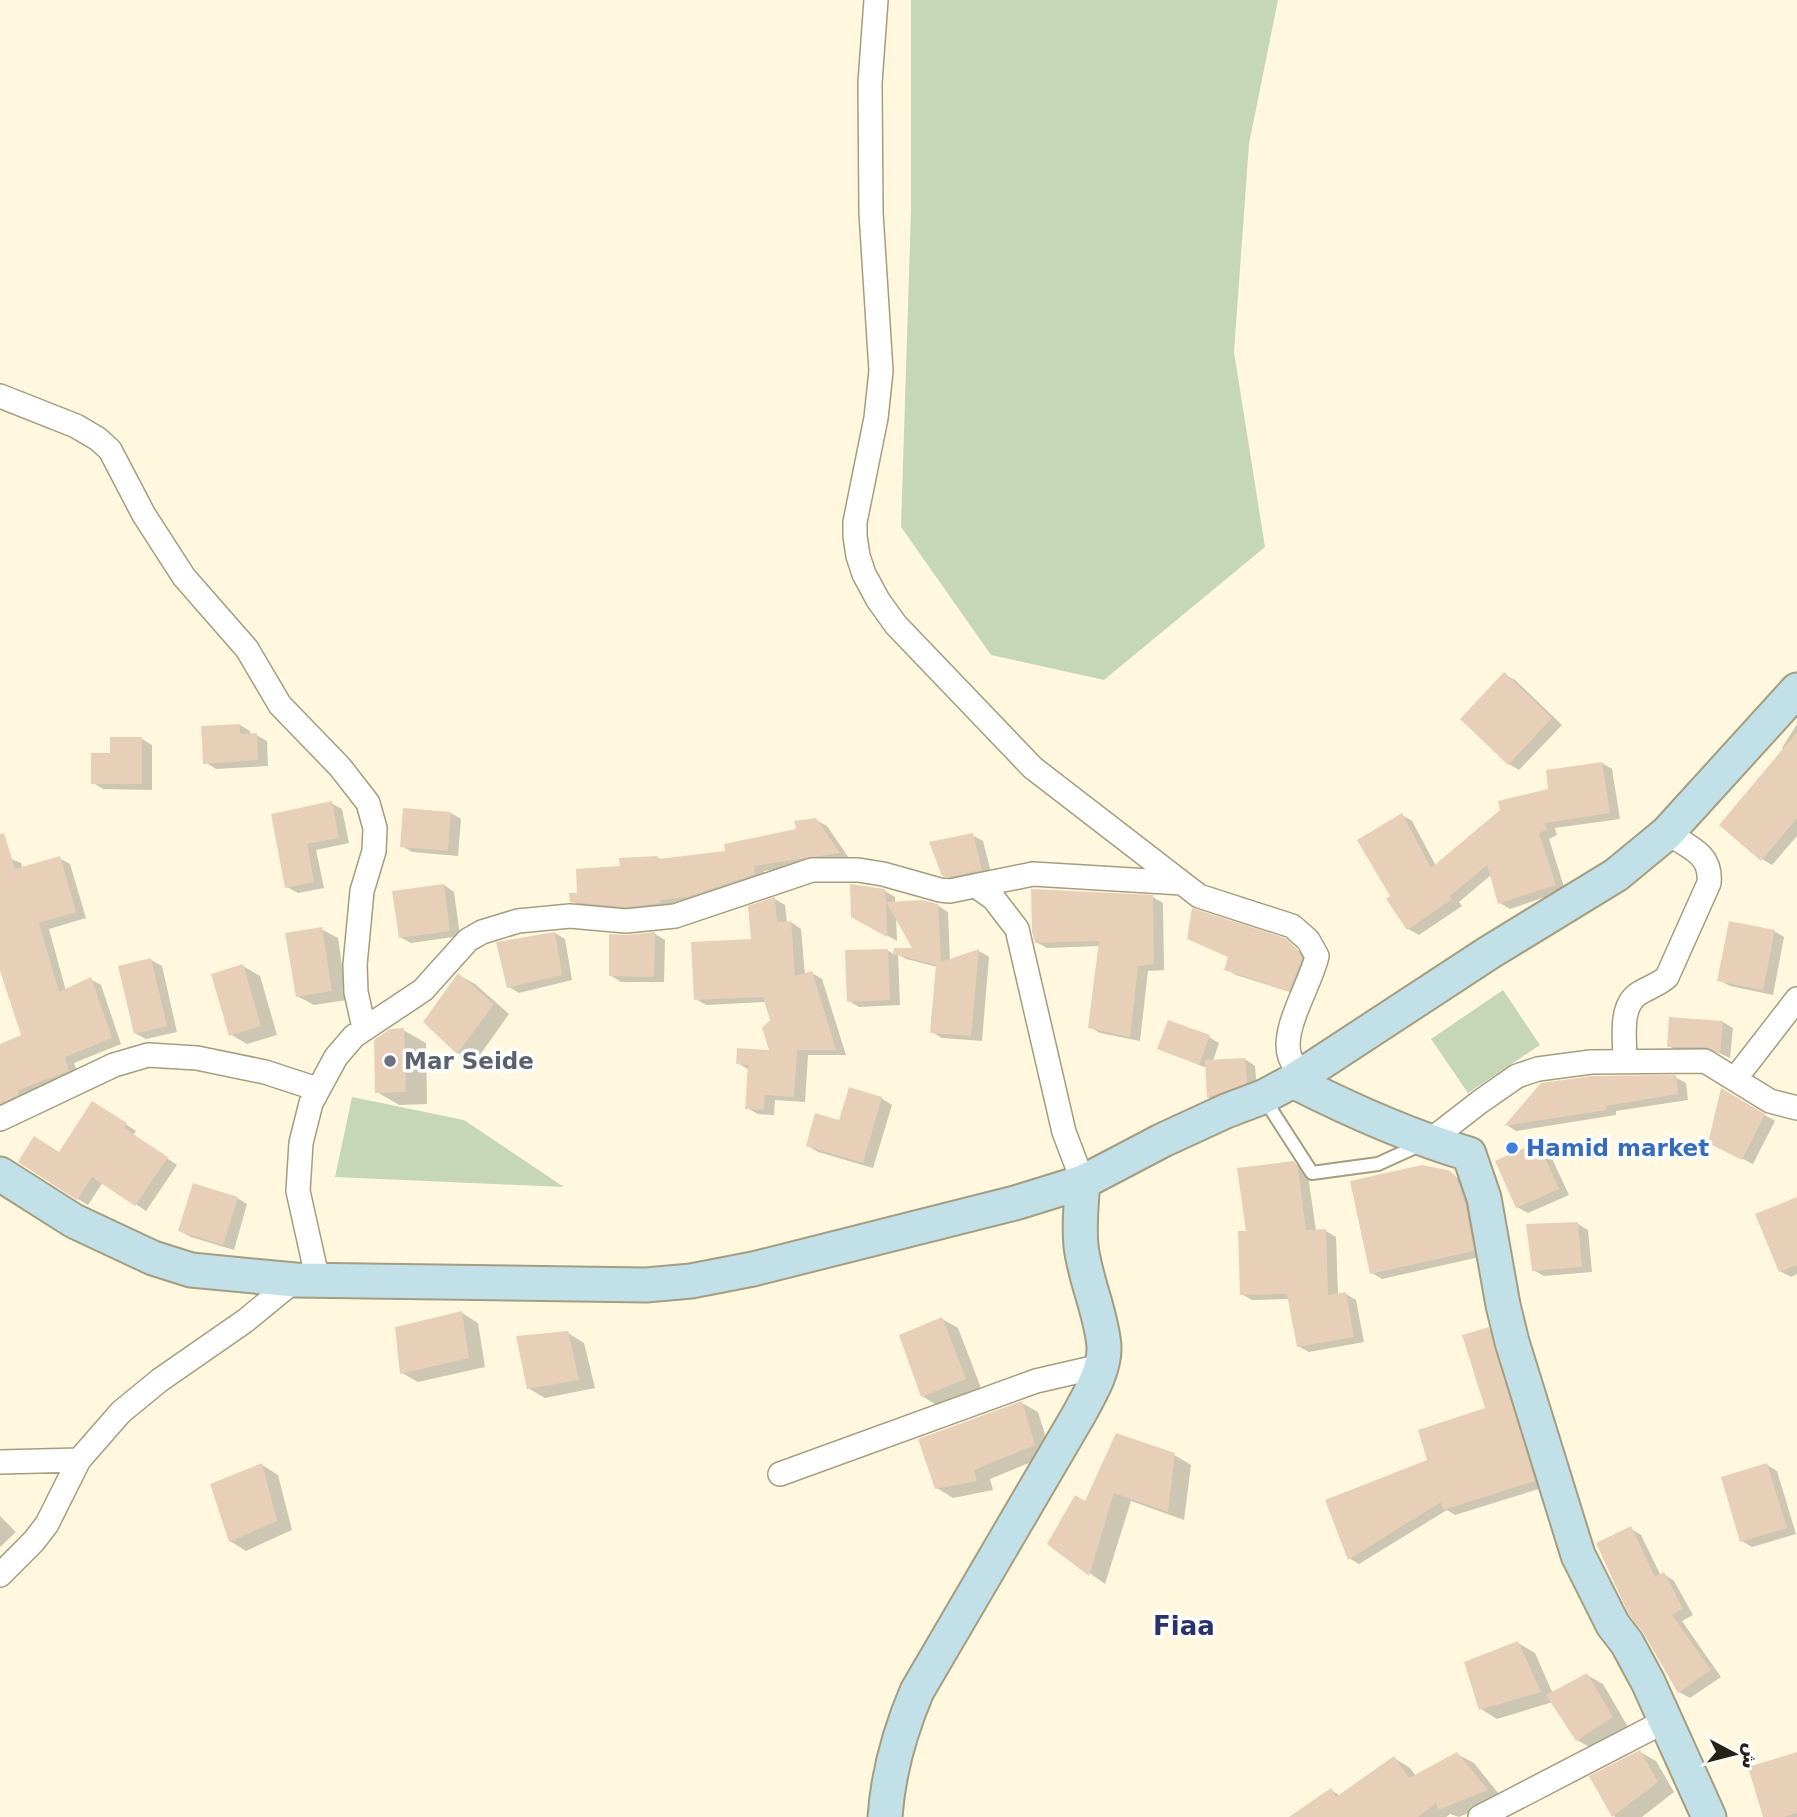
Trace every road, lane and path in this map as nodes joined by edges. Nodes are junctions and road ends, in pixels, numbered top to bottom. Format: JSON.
{"nodes":[{"id":1,"x":876,"y":0,"type":"edge"},
{"id":2,"x":0,"y":396,"type":"edge"},
{"id":3,"x":1797,"y":690,"type":"edge"},
{"id":4,"x":1667,"y":833,"type":"junction"},
{"id":5,"x":1182,"y":883,"type":"junction"},
{"id":6,"x":976,"y":886,"type":"junction"},
{"id":7,"x":1797,"y":999,"type":"edge"},
{"id":8,"x":363,"y":1028,"type":"junction"},
{"id":9,"x":1625,"y":1060,"type":"junction"},
{"id":10,"x":1297,"y":1079,"type":"junction"},
{"id":11,"x":1735,"y":1079,"type":"junction"},
{"id":12,"x":317,"y":1089,"type":"junction"},
{"id":13,"x":1263,"y":1097,"type":"junction"},
{"id":14,"x":1797,"y":1108,"type":"edge"},
{"id":15,"x":0,"y":1119,"type":"edge"},
{"id":16,"x":1427,"y":1142,"type":"junction"},
{"id":17,"x":0,"y":1174,"type":"edge"},
{"id":18,"x":1083,"y":1182,"type":"junction"},
{"id":19,"x":306,"y":1281,"type":"junction"},
{"id":20,"x":1101,"y":1366,"type":"junction"},
{"id":21,"x":79,"y":1460,"type":"junction"},
{"id":22,"x":0,"y":1462,"type":"edge"},
{"id":23,"x":780,"y":1474,"type":"dead end"},
{"id":24,"x":0,"y":1575,"type":"edge"},
{"id":25,"x":1667,"y":1720,"type":"junction"},
{"id":26,"x":885,"y":1817,"type":"edge"},
{"id":27,"x":1480,"y":1817,"type":"edge"},
{"id":28,"x":1709,"y":1817,"type":"edge"}],
"edges":[{"from":1,"to":5,"type":"street"},
{"from":2,"to":8,"type":"street"},
{"from":3,"to":4,"type":"main road"},
{"from":4,"to":9,"type":"street"},
{"from":4,"to":10,"type":"main road"},
{"from":5,"to":6,"type":"street"},
{"from":5,"to":10,"type":"street"},
{"from":6,"to":8,"type":"street"},
{"from":6,"to":18,"type":"street"},
{"from":7,"to":11,"type":"street"},
{"from":8,"to":12,"type":"street"},
{"from":9,"to":11,"type":"street"},
{"from":9,"to":16,"type":"street"},
{"from":10,"to":13,"type":"main road"},
{"from":10,"to":16,"type":"main road"},
{"from":11,"to":14,"type":"street"},
{"from":12,"to":15,"type":"street"},
{"from":12,"to":19,"type":"street"},
{"from":13,"to":16,"type":"lane"},
{"from":13,"to":18,"type":"main road"},
{"from":16,"to":25,"type":"main road"},
{"from":17,"to":19,"type":"main road"},
{"from":18,"to":19,"type":"main road"},
{"from":18,"to":20,"type":"main road"},
{"from":19,"to":21,"type":"street"},
{"from":20,"to":23,"type":"street"},
{"from":20,"to":26,"type":"main road"},
{"from":21,"to":22,"type":"street"},
{"from":21,"to":24,"type":"street"},
{"from":25,"to":27,"type":"street"},
{"from":25,"to":28,"type":"main road"}]}
